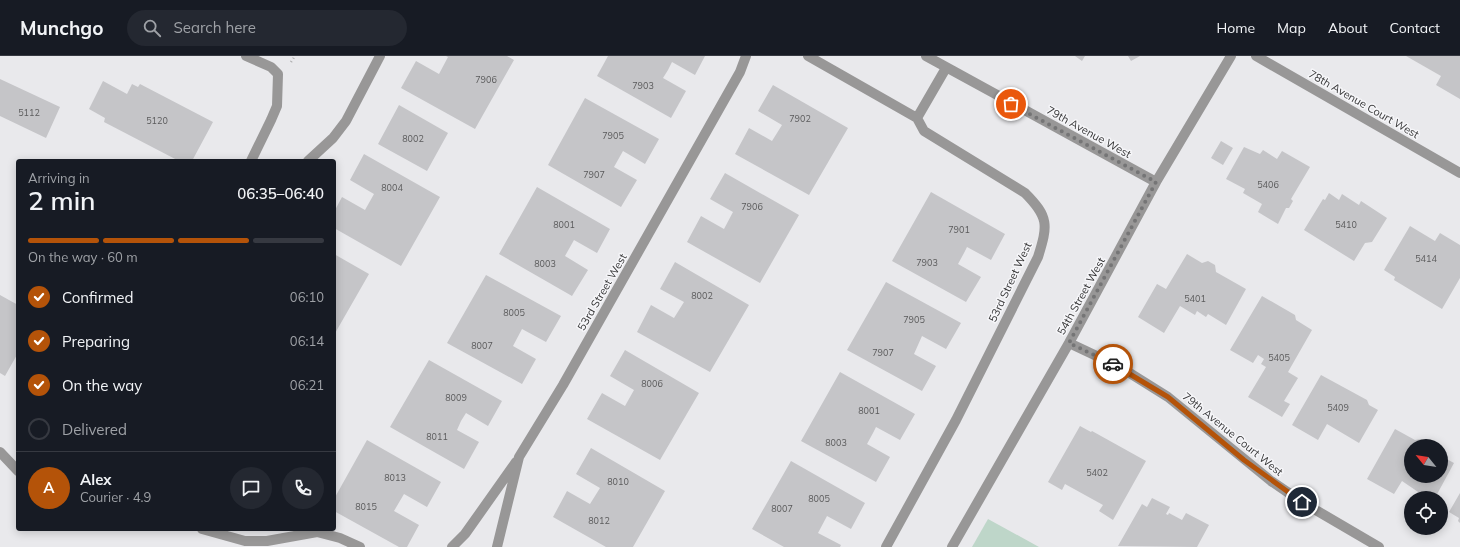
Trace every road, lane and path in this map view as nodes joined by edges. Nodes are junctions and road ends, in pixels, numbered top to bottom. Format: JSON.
{"nodes":[{"id":1,"x":246,"y":56,"type":"edge"},
{"id":2,"x":380,"y":56,"type":"edge"},
{"id":3,"x":746,"y":56,"type":"edge"},
{"id":4,"x":808,"y":56,"type":"edge"},
{"id":5,"x":926,"y":56,"type":"edge"},
{"id":6,"x":1231,"y":56,"type":"edge"},
{"id":7,"x":1256,"y":56,"type":"edge"},
{"id":8,"x":946,"y":68,"type":"junction"},
{"id":9,"x":917,"y":118,"type":"junction"},
{"id":10,"x":251,"y":159,"type":"edge"},
{"id":11,"x":310,"y":159,"type":"edge"},
{"id":12,"x":1460,"y":174,"type":"edge"},
{"id":13,"x":1156,"y":182,"type":"junction"},
{"id":14,"x":1069,"y":343,"type":"junction"},
{"id":15,"x":0,"y":452,"type":"edge"},
{"id":16,"x":519,"y":457,"type":"junction"},
{"id":17,"x":16,"y":469,"type":"edge"},
{"id":18,"x":209,"y":531,"type":"edge"},
{"id":19,"x":360,"y":547,"type":"edge"},
{"id":20,"x":452,"y":547,"type":"edge"},
{"id":21,"x":497,"y":547,"type":"edge"},
{"id":22,"x":886,"y":547,"type":"edge"},
{"id":23,"x":952,"y":547,"type":"edge"},
{"id":24,"x":1379,"y":547,"type":"edge"}],
"edges":[{"from":1,"to":10,"type":"street"},
{"from":2,"to":11,"type":"street"},
{"from":3,"to":16,"type":"street","name":"53rd Street West"},
{"from":4,"to":9,"type":"street","name":"53rd Street West"},
{"from":5,"to":8,"type":"street","name":"79th Avenue West"},
{"from":6,"to":13,"type":"street","name":"54th Street West"},
{"from":7,"to":12,"type":"street","name":"78th Avenue Court West"},
{"from":8,"to":9,"type":"street"},
{"from":8,"to":13,"type":"street","name":"79th Avenue West"},
{"from":9,"to":22,"type":"street","name":"53rd Street West"},
{"from":13,"to":14,"type":"street","name":"54th Street West"},
{"from":14,"to":23,"type":"street","name":"54th Street West"},
{"from":14,"to":24,"type":"street","name":"79th Avenue Court West"},
{"from":15,"to":17,"type":"street"},
{"from":16,"to":20,"type":"street"},
{"from":16,"to":21,"type":"street","name":"53rd Street West"},
{"from":18,"to":19,"type":"street"}]}
